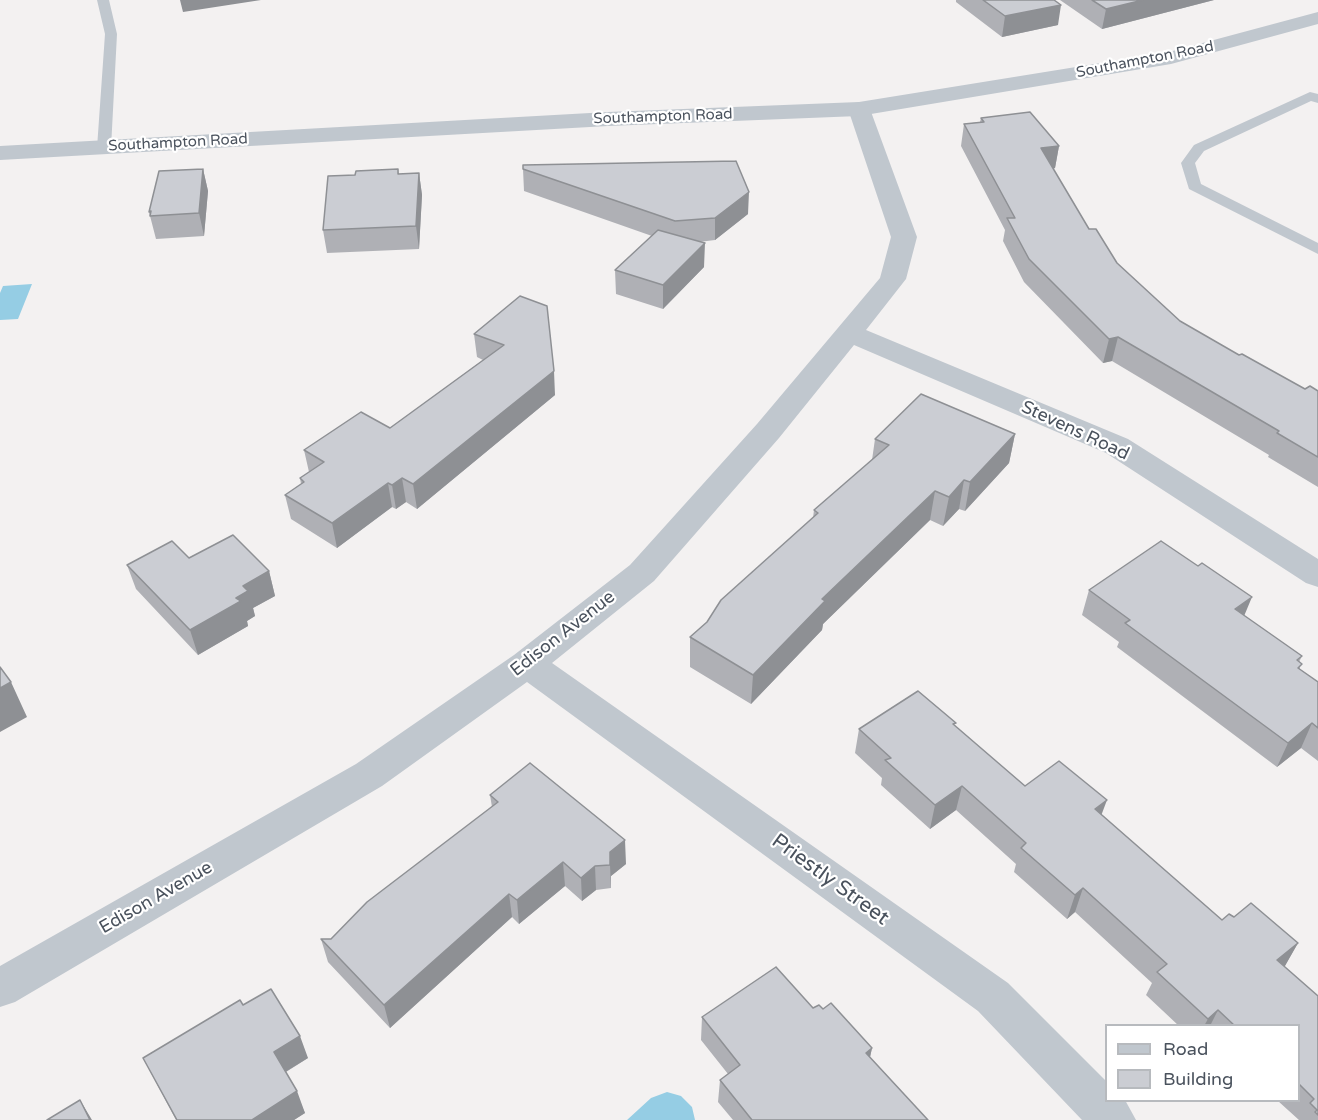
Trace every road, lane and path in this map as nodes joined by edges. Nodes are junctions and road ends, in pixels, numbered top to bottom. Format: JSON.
{"nodes":[{"id":1,"x":103,"y":0,"type":"edge"},
{"id":2,"x":1318,"y":18,"type":"edge"},
{"id":3,"x":1318,"y":99,"type":"edge"},
{"id":4,"x":859,"y":109,"type":"junction"},
{"id":5,"x":104,"y":147,"type":"junction"},
{"id":6,"x":0,"y":153,"type":"edge"},
{"id":7,"x":1318,"y":249,"type":"edge"},
{"id":8,"x":849,"y":333,"type":"junction"},
{"id":9,"x":1318,"y":574,"type":"edge"},
{"id":10,"x":527,"y":663,"type":"junction"},
{"id":11,"x":0,"y":988,"type":"edge"},
{"id":12,"x":1113,"y":1120,"type":"edge"}],
"edges":[{"from":1,"to":5,"type":"lane"},
{"from":2,"to":4,"type":"street","name":"Southampton Road"},
{"from":3,"to":7,"type":"lane"},
{"from":4,"to":5,"type":"street","name":"Southampton Road"},
{"from":4,"to":8,"type":"street","name":"Edison Avenue"},
{"from":5,"to":6,"type":"street","name":"Southampton Road"},
{"from":8,"to":9,"type":"street","name":"Stevens Road"},
{"from":8,"to":10,"type":"street","name":"Edison Avenue"},
{"from":10,"to":11,"type":"street","name":"Edison Avenue"},
{"from":10,"to":12,"type":"street","name":"Priestly Street"}]}
